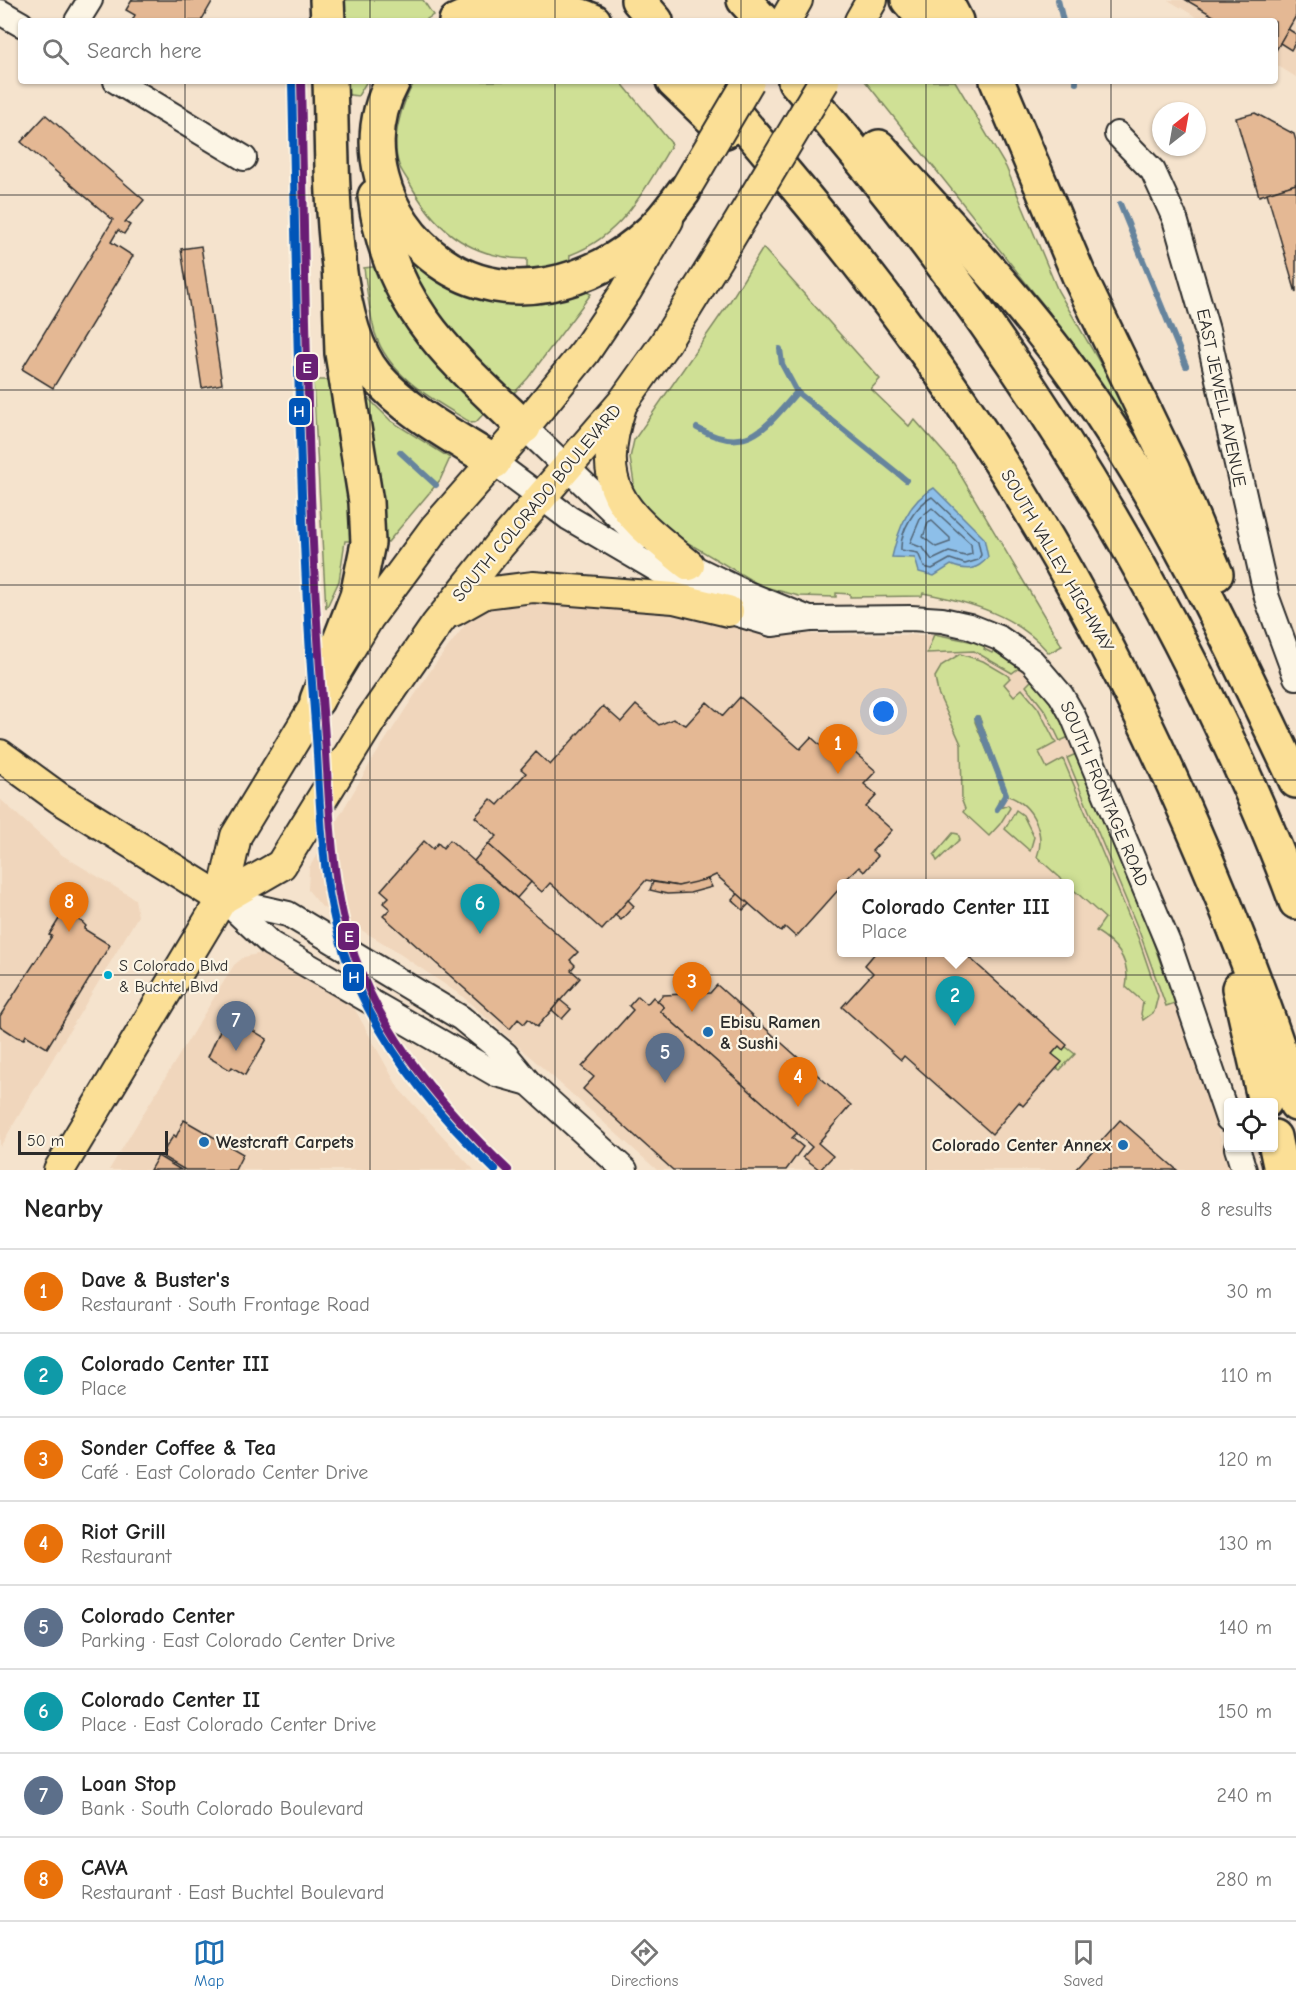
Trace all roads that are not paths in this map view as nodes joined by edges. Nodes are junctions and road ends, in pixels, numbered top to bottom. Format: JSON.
{"nodes":[{"id":1,"x":90,"y":0,"type":"edge"},
{"id":2,"x":327,"y":0,"type":"edge"},
{"id":3,"x":638,"y":0,"type":"edge"},
{"id":4,"x":725,"y":0,"type":"edge"},
{"id":5,"x":744,"y":0,"type":"edge"},
{"id":6,"x":797,"y":0,"type":"edge"},
{"id":7,"x":872,"y":0,"type":"edge"},
{"id":8,"x":908,"y":0,"type":"edge"},
{"id":9,"x":945,"y":0,"type":"edge"},
{"id":10,"x":0,"y":12,"type":"edge"},
{"id":11,"x":79,"y":18,"type":"edge"},
{"id":12,"x":328,"y":18,"type":"edge"},
{"id":13,"x":464,"y":18,"type":"edge"},
{"id":14,"x":584,"y":18,"type":"edge"},
{"id":15,"x":653,"y":18,"type":"edge"},
{"id":16,"x":740,"y":18,"type":"edge"},
{"id":17,"x":760,"y":18,"type":"edge"},
{"id":18,"x":787,"y":18,"type":"edge"},
{"id":19,"x":862,"y":18,"type":"edge"},
{"id":20,"x":923,"y":18,"type":"edge"},
{"id":21,"x":954,"y":18,"type":"edge"},
{"id":22,"x":18,"y":22,"type":"edge"},
{"id":23,"x":121,"y":84,"type":"edge"},
{"id":24,"x":330,"y":84,"type":"edge"},
{"id":25,"x":392,"y":84,"type":"edge"},
{"id":26,"x":676,"y":84,"type":"edge"},
{"id":27,"x":711,"y":84,"type":"edge"},
{"id":28,"x":747,"y":84,"type":"edge"},
{"id":29,"x":797,"y":84,"type":"edge"},
{"id":30,"x":821,"y":84,"type":"edge"},
{"id":31,"x":822,"y":84,"type":"edge"},
{"id":32,"x":977,"y":84,"type":"edge"},
{"id":33,"x":998,"y":84,"type":"edge"},
{"id":34,"x":377,"y":120,"type":"junction"},
{"id":35,"x":1015,"y":129,"type":"junction"},
{"id":36,"x":1117,"y":134,"type":"dead end"},
{"id":37,"x":244,"y":158,"type":"dead end"},
{"id":38,"x":684,"y":191,"type":"junction"},
{"id":39,"x":339,"y":258,"type":"junction"},
{"id":40,"x":892,"y":306,"type":"junction"},
{"id":41,"x":623,"y":402,"type":"junction"},
{"id":42,"x":524,"y":427,"type":"junction"},
{"id":43,"x":494,"y":462,"type":"junction"},
{"id":44,"x":567,"y":470,"type":"junction"},
{"id":45,"x":543,"y":497,"type":"junction"},
{"id":46,"x":689,"y":565,"type":"junction"},
{"id":47,"x":728,"y":611,"type":"junction"},
{"id":48,"x":810,"y":619,"type":"junction"},
{"id":49,"x":437,"y":624,"type":"junction"},
{"id":50,"x":1296,"y":677,"type":"edge"},
{"id":51,"x":317,"y":700,"type":"junction"},
{"id":52,"x":0,"y":755,"type":"edge"},
{"id":53,"x":1296,"y":767,"type":"edge"},
{"id":54,"x":1296,"y":781,"type":"edge"},
{"id":55,"x":1214,"y":875,"type":"junction"},
{"id":56,"x":222,"y":899,"type":"junction"},
{"id":57,"x":1296,"y":902,"type":"edge"},
{"id":58,"x":529,"y":1083,"type":"junction"},
{"id":59,"x":1264,"y":1098,"type":"edge"},
{"id":60,"x":1296,"y":1104,"type":"edge"},
{"id":61,"x":1224,"y":1107,"type":"edge"},
{"id":62,"x":1238,"y":1152,"type":"edge"},
{"id":63,"x":1277,"y":1152,"type":"edge"},
{"id":64,"x":59,"y":1170,"type":"edge"},
{"id":65,"x":625,"y":1170,"type":"edge"},
{"id":66,"x":1244,"y":1170,"type":"edge"},
{"id":67,"x":1281,"y":1170,"type":"edge"}],
"edges":[{"from":1,"to":11,"type":"street"},
{"from":2,"to":12,"type":"highway"},
{"from":3,"to":15,"type":"highway"},
{"from":4,"to":16,"type":"highway"},
{"from":5,"to":17,"type":"highway"},
{"from":6,"to":18,"type":"main road"},
{"from":7,"to":19,"type":"main road"},
{"from":8,"to":20,"type":"highway"},
{"from":9,"to":21,"type":"highway"},
{"from":10,"to":22,"type":"street"},
{"from":13,"to":14,"type":"highway"},
{"from":23,"to":37,"type":"street"},
{"from":24,"to":39,"type":"highway"},
{"from":25,"to":34,"type":"highway"},
{"from":26,"to":40,"type":"highway"},
{"from":27,"to":40,"type":"highway","name":"SOUTH VALLEY HIGHWAY"},
{"from":28,"to":38,"type":"main road","name":"SOUTH COLORADO BOULEVARD","bridge":true},
{"from":29,"to":57,"type":"highway"},
{"from":30,"to":54,"type":"highway"},
{"from":31,"to":41,"type":"main road","name":"SOUTH COLORADO BOULEVARD","bridge":true},
{"from":32,"to":35,"type":"highway"},
{"from":33,"to":35,"type":"highway"},
{"from":34,"to":38,"type":"highway"},
{"from":34,"to":42,"type":"highway"},
{"from":35,"to":53,"type":"highway"},
{"from":36,"to":50,"type":"street","name":"EAST JEWELL AVENUE"},
{"from":38,"to":42,"type":"main road","name":"SOUTH COLORADO BOULEVARD"},
{"from":39,"to":43,"type":"highway"},
{"from":39,"to":51,"type":"highway"},
{"from":40,"to":55,"type":"highway","name":"SOUTH VALLEY HIGHWAY"},
{"from":41,"to":44,"type":"main road","name":"SOUTH COLORADO BOULEVARD"},
{"from":41,"to":46,"type":"main road"},
{"from":42,"to":43,"type":"main road","name":"SOUTH COLORADO BOULEVARD"},
{"from":42,"to":44,"type":"street","name":"SOUTH FRONTAGE ROAD"},
{"from":43,"to":45,"type":"street","name":"SOUTH FRONTAGE ROAD"},
{"from":43,"to":51,"type":"main road","name":"SOUTH COLORADO BOULEVARD"},
{"from":44,"to":45,"type":"main road","name":"SOUTH COLORADO BOULEVARD"},
{"from":44,"to":46,"type":"street","name":"SOUTH FRONTAGE ROAD"},
{"from":45,"to":47,"type":"street","name":"SOUTH FRONTAGE ROAD"},
{"from":45,"to":49,"type":"main road","name":"SOUTH COLORADO BOULEVARD"},
{"from":46,"to":48,"type":"street","name":"SOUTH FRONTAGE ROAD"},
{"from":47,"to":48,"type":"street","name":"SOUTH FRONTAGE ROAD"},
{"from":47,"to":49,"type":"main road"},
{"from":48,"to":61,"type":"street","name":"SOUTH FRONTAGE ROAD"},
{"from":49,"to":56,"type":"main road","name":"SOUTH COLORADO BOULEVARD"},
{"from":51,"to":56,"type":"main road","name":"SOUTH COLORADO BOULEVARD"},
{"from":52,"to":56,"type":"main road"},
{"from":55,"to":59,"type":"highway"},
{"from":55,"to":60,"type":"highway","name":"SOUTH VALLEY HIGHWAY"},
{"from":56,"to":58,"type":"street"},
{"from":56,"to":58,"type":"street"},
{"from":56,"to":64,"type":"main road","name":"SOUTH COLORADO BOULEVARD"},
{"from":58,"to":65,"type":"street"},
{"from":62,"to":66,"type":"street"},
{"from":63,"to":67,"type":"highway"}]}
